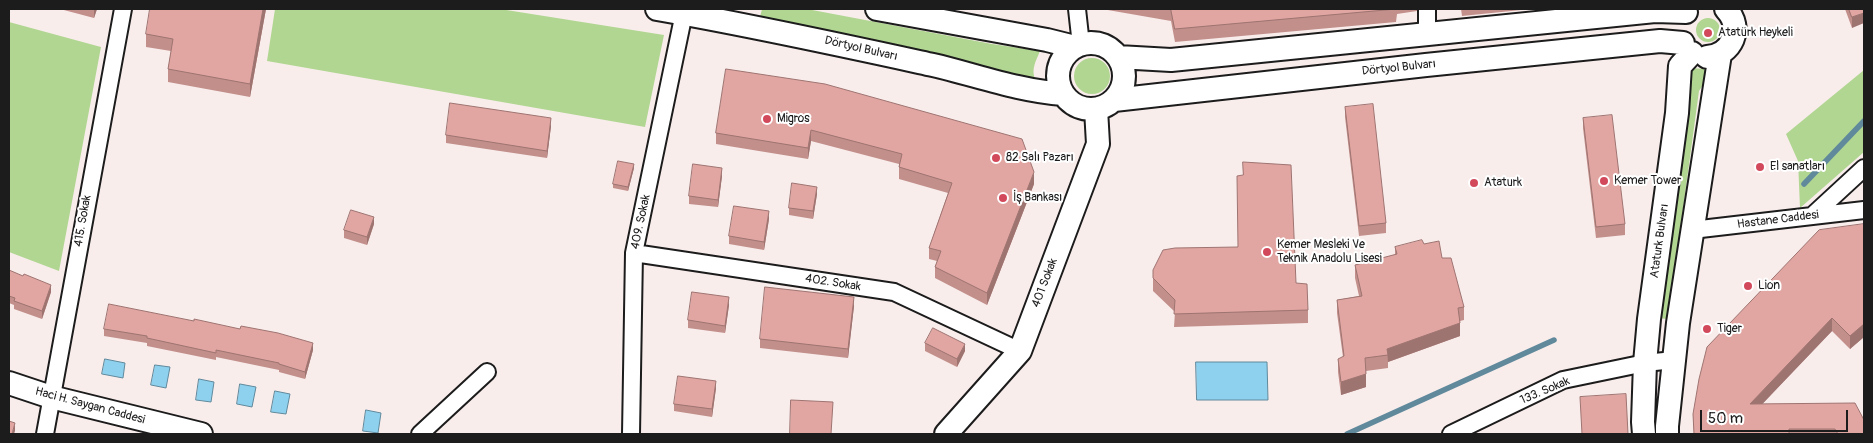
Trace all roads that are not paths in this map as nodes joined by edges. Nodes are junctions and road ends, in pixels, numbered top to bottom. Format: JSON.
{"nodes":[{"id":1,"x":123,"y":9,"type":"edge"},
{"id":2,"x":657,"y":9,"type":"edge"},
{"id":3,"x":876,"y":9,"type":"edge"},
{"id":4,"x":1077,"y":9,"type":"edge"},
{"id":5,"x":1427,"y":9,"type":"edge"},
{"id":6,"x":1687,"y":10,"type":"edge"},
{"id":7,"x":1732,"y":11,"type":"edge"},
{"id":8,"x":684,"y":14,"type":"junction"},
{"id":9,"x":1427,"y":35,"type":"junction"},
{"id":10,"x":1078,"y":46,"type":"junction"},
{"id":11,"x":1688,"y":48,"type":"junction"},
{"id":12,"x":1720,"y":54,"type":"junction"},
{"id":13,"x":1118,"y":57,"type":"junction"},
{"id":14,"x":1063,"y":94,"type":"junction"},
{"id":15,"x":1105,"y":104,"type":"junction"},
{"id":16,"x":1864,"y":168,"type":"edge"},
{"id":17,"x":1864,"y":210,"type":"edge"},
{"id":18,"x":1812,"y":216,"type":"junction"},
{"id":19,"x":1692,"y":230,"type":"junction"},
{"id":20,"x":634,"y":253,"type":"junction"},
{"id":21,"x":1020,"y":352,"type":"junction"},
{"id":22,"x":1674,"y":360,"type":"junction"},
{"id":23,"x":1645,"y":363,"type":"junction"},
{"id":24,"x":487,"y":372,"type":"dead end"},
{"id":25,"x":9,"y":383,"type":"edge"},
{"id":26,"x":51,"y":397,"type":"junction"},
{"id":27,"x":44,"y":434,"type":"edge"},
{"id":28,"x":202,"y":434,"type":"edge"},
{"id":29,"x":420,"y":434,"type":"edge"},
{"id":30,"x":631,"y":434,"type":"edge"},
{"id":31,"x":946,"y":434,"type":"edge"},
{"id":32,"x":1451,"y":434,"type":"edge"},
{"id":33,"x":1644,"y":434,"type":"edge"},
{"id":34,"x":1667,"y":434,"type":"edge"}],
"edges":[{"from":1,"to":26,"type":"street","name":"415. Sokak"},
{"from":2,"to":8,"type":"main road","name":"Dörtyol Bulvarı"},
{"from":3,"to":10,"type":"main road"},
{"from":4,"to":10,"type":"street"},
{"from":5,"to":9,"type":"street"},
{"from":6,"to":9,"type":"main road"},
{"from":6,"to":11,"type":"main road"},
{"from":7,"to":12,"type":"main road"},
{"from":8,"to":14,"type":"main road","name":"Dörtyol Bulvarı"},
{"from":8,"to":20,"type":"street","name":"409. Sokak"},
{"from":9,"to":13,"type":"main road"},
{"from":10,"to":13,"type":"main road"},
{"from":10,"to":14,"type":"main road"},
{"from":11,"to":12,"type":"main road","name":"Dörtyol Bulvarı"},
{"from":11,"to":15,"type":"main road","name":"Dörtyol Bulvarı"},
{"from":11,"to":23,"type":"main road","name":"Ataturk Bulvarı"},
{"from":12,"to":19,"type":"main road"},
{"from":13,"to":15,"type":"main road"},
{"from":14,"to":15,"type":"main road"},
{"from":15,"to":21,"type":"main road","name":"401 Sokak"},
{"from":16,"to":18,"type":"street"},
{"from":17,"to":18,"type":"street","name":"Hastane Caddesi"},
{"from":18,"to":19,"type":"street","name":"Hastane Caddesi"},
{"from":19,"to":22,"type":"main road"},
{"from":20,"to":21,"type":"street","name":"402. Sokak"},
{"from":20,"to":30,"type":"street","name":"409. Sokak"},
{"from":21,"to":31,"type":"main road","name":"401 Sokak"},
{"from":22,"to":23,"type":"street","name":"133. Sokak"},
{"from":22,"to":34,"type":"main road"},
{"from":23,"to":32,"type":"street","name":"133. Sokak"},
{"from":23,"to":33,"type":"main road","name":"Ataturk Bulvarı"},
{"from":24,"to":29,"type":"street"},
{"from":25,"to":26,"type":"main road","name":"Haci H. Saygan Caddesi"},
{"from":26,"to":27,"type":"street","name":"415. Sokak"},
{"from":26,"to":28,"type":"main road","name":"Haci H. Saygan Caddesi"}]}
